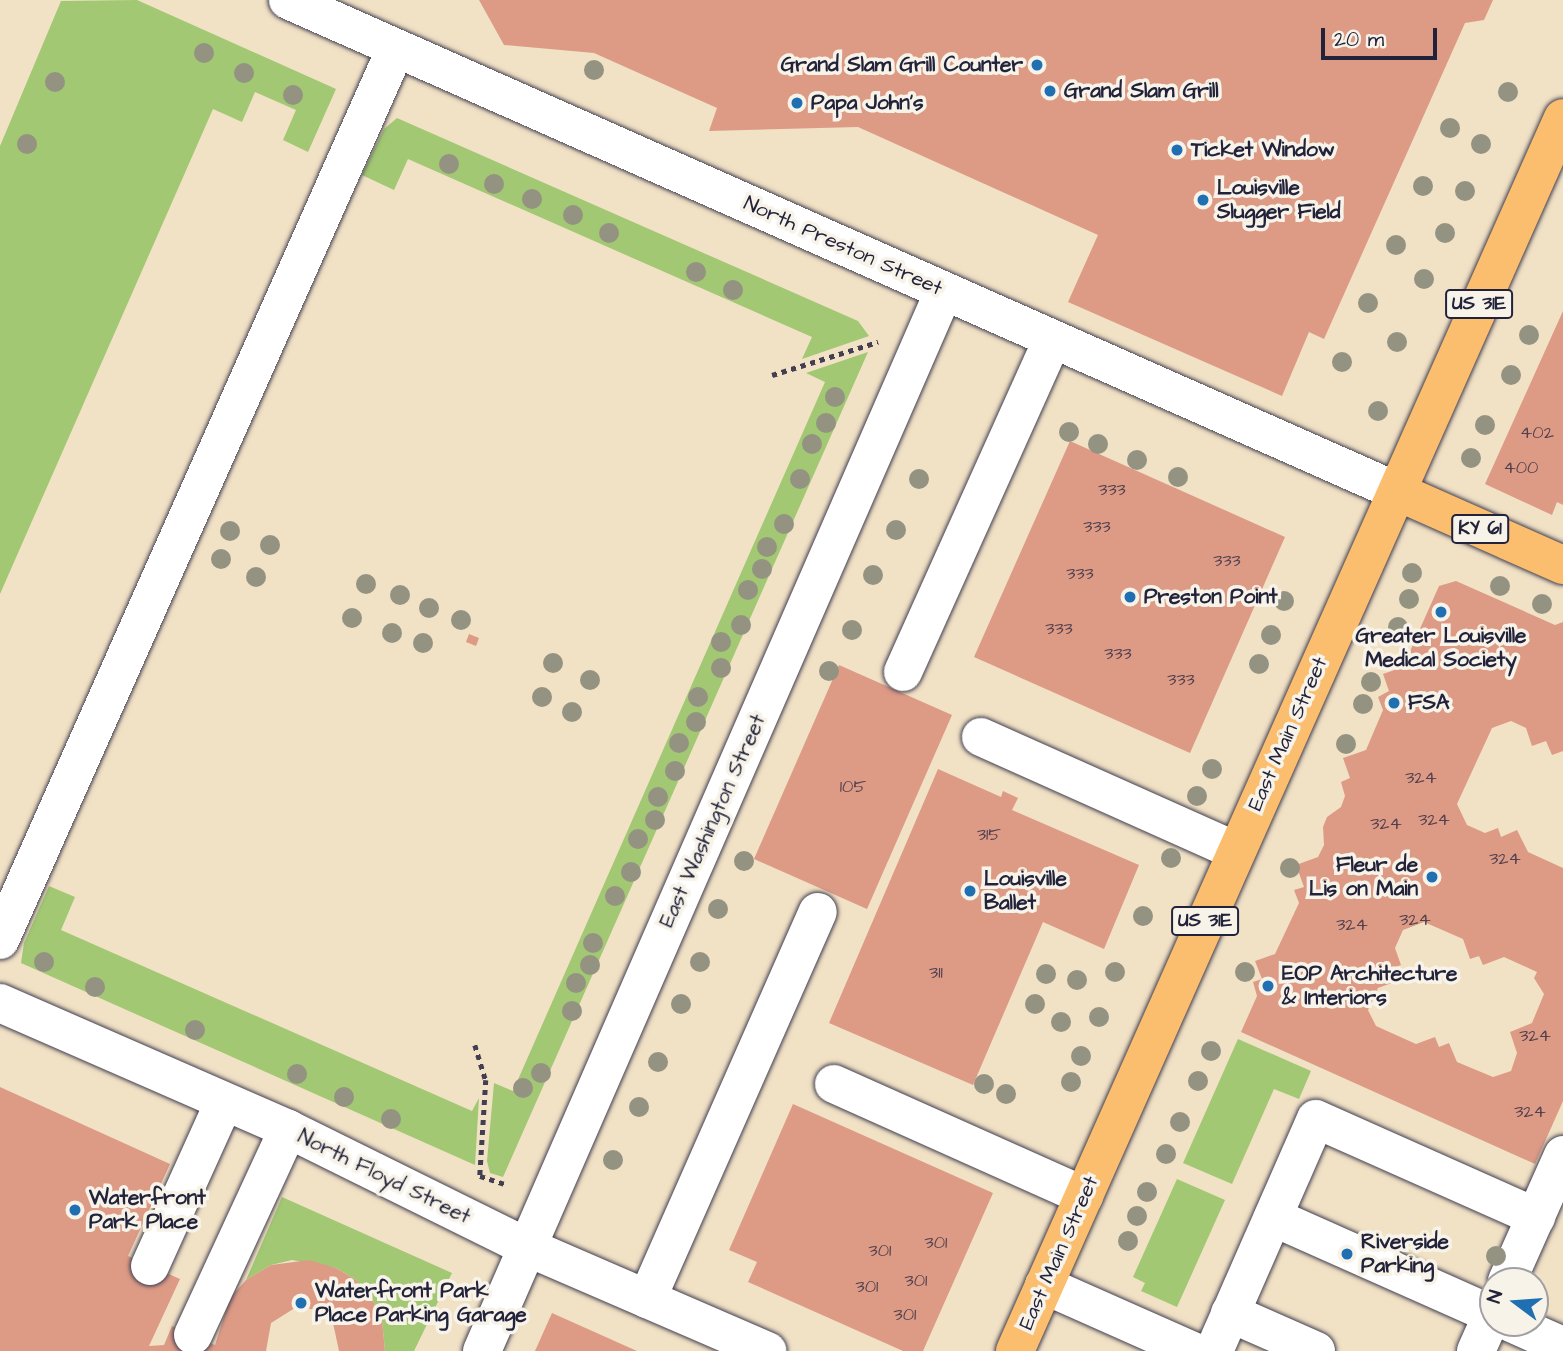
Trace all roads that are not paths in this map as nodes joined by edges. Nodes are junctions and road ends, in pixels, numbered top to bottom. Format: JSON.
{"nodes":[{"id":1,"x":288,"y":0,"type":"edge"},
{"id":2,"x":396,"y":48,"type":"junction"},
{"id":3,"x":1563,"y":118,"type":"edge"},
{"id":4,"x":944,"y":291,"type":"junction"},
{"id":5,"x":1053,"y":339,"type":"junction"},
{"id":6,"x":1398,"y":492,"type":"junction"},
{"id":7,"x":1563,"y":565,"type":"edge"},
{"id":8,"x":903,"y":672,"type":"dead end"},
{"id":9,"x":981,"y":737,"type":"dead end"},
{"id":10,"x":1236,"y":851,"type":"junction"},
{"id":11,"x":818,"y":912,"type":"dead end"},
{"id":12,"x":0,"y":940,"type":"edge"},
{"id":13,"x":0,"y":1003,"type":"edge"},
{"id":14,"x":834,"y":1084,"type":"dead end"},
{"id":15,"x":224,"y":1102,"type":"junction"},
{"id":16,"x":288,"y":1129,"type":"junction"},
{"id":17,"x":1563,"y":1155,"type":"edge"},
{"id":18,"x":1084,"y":1196,"type":"junction"},
{"id":19,"x":1273,"y":1217,"type":"junction"},
{"id":20,"x":1535,"y":1217,"type":"junction"},
{"id":21,"x":527,"y":1247,"type":"junction"},
{"id":22,"x":150,"y":1266,"type":"dead end"},
{"id":23,"x":1515,"y":1267,"type":"edge"},
{"id":24,"x":1044,"y":1285,"type":"junction"},
{"id":25,"x":648,"y":1299,"type":"junction"},
{"id":26,"x":1479,"y":1301,"type":"edge"},
{"id":27,"x":1230,"y":1313,"type":"junction"},
{"id":28,"x":193,"y":1335,"type":"dead end"},
{"id":29,"x":1547,"y":1337,"type":"edge"},
{"id":30,"x":1563,"y":1346,"type":"edge"},
{"id":31,"x":482,"y":1351,"type":"edge"},
{"id":32,"x":767,"y":1351,"type":"edge"},
{"id":33,"x":1015,"y":1351,"type":"edge"},
{"id":34,"x":1193,"y":1351,"type":"edge"},
{"id":35,"x":1214,"y":1351,"type":"edge"},
{"id":36,"x":1316,"y":1351,"type":"edge"}],
"edges":[{"from":1,"to":2,"type":"street","name":"North Preston Street"},
{"from":2,"to":4,"type":"street","name":"North Preston Street"},
{"from":2,"to":12,"type":"street"},
{"from":3,"to":6,"type":"main road","name":"East Main Street","number":"US 31E"},
{"from":4,"to":5,"type":"street","name":"North Preston Street"},
{"from":4,"to":21,"type":"street","name":"East Washington Street"},
{"from":5,"to":6,"type":"street","name":"North Preston Street"},
{"from":5,"to":8,"type":"street"},
{"from":6,"to":7,"type":"main road","number":"KY 61"},
{"from":6,"to":10,"type":"main road","name":"East Main Street","number":"US 31E"},
{"from":9,"to":10,"type":"street"},
{"from":10,"to":18,"type":"main road","name":"East Main Street","number":"US 31E"},
{"from":11,"to":25,"type":"street"},
{"from":13,"to":15,"type":"street","name":"North Floyd Street"},
{"from":14,"to":18,"type":"street"},
{"from":15,"to":16,"type":"street","name":"North Floyd Street"},
{"from":15,"to":22,"type":"street"},
{"from":16,"to":21,"type":"street","name":"North Floyd Street"},
{"from":16,"to":28,"type":"street"},
{"from":17,"to":20,"type":"street"},
{"from":18,"to":24,"type":"main road","name":"East Main Street","number":"US 31E"},
{"from":19,"to":20,"type":"street"},
{"from":19,"to":26,"type":"street"},
{"from":19,"to":27,"type":"street"},
{"from":20,"to":23,"type":"street"},
{"from":21,"to":25,"type":"street","name":"North Floyd Street"},
{"from":21,"to":31,"type":"street","name":"East Washington Street"},
{"from":24,"to":33,"type":"main road","name":"East Main Street","number":"US 31E"},
{"from":24,"to":34,"type":"street"},
{"from":25,"to":32,"type":"street","name":"North Floyd Street"},
{"from":27,"to":35,"type":"street"},
{"from":27,"to":36,"type":"street"},
{"from":29,"to":30,"type":"street"}]}
